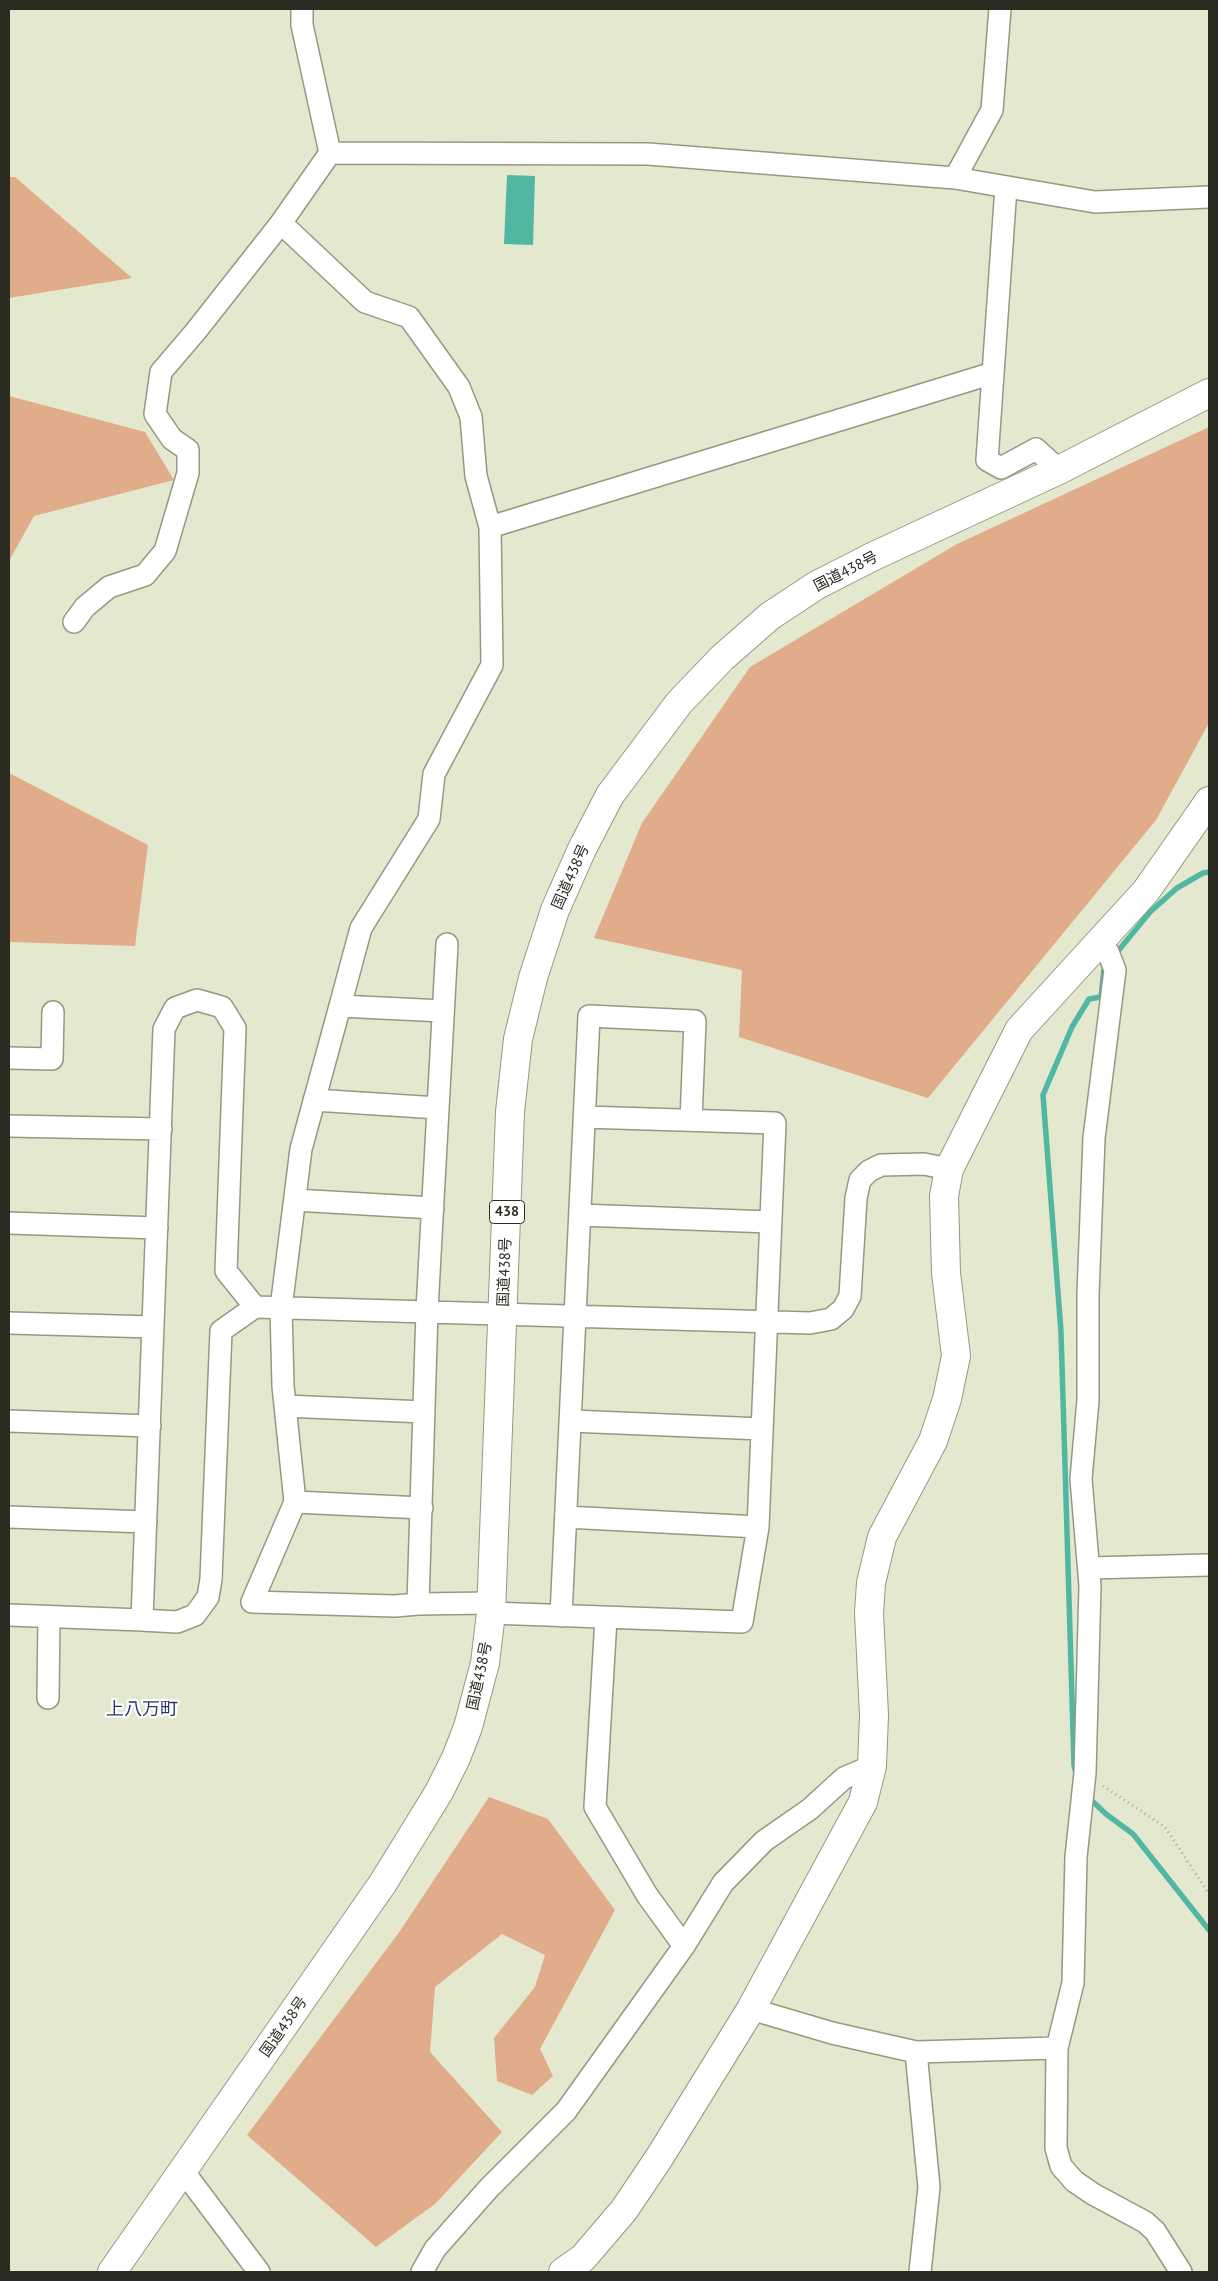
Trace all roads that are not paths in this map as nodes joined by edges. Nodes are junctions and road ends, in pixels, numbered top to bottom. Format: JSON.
{"nodes":[{"id":1,"x":302,"y":9,"type":"edge"},
{"id":2,"x":1000,"y":9,"type":"edge"},
{"id":3,"x":330,"y":153,"type":"junction"},
{"id":4,"x":955,"y":178,"type":"junction"},
{"id":5,"x":1006,"y":187,"type":"junction"},
{"id":6,"x":1209,"y":197,"type":"edge"},
{"id":7,"x":281,"y":223,"type":"junction"},
{"id":8,"x":993,"y":373,"type":"junction"},
{"id":9,"x":1209,"y":393,"type":"edge"},
{"id":10,"x":1059,"y":470,"type":"junction"},
{"id":11,"x":490,"y":527,"type":"junction"},
{"id":12,"x":74,"y":622,"type":"dead end"},
{"id":13,"x":1209,"y":801,"type":"edge"},
{"id":14,"x":447,"y":944,"type":"dead end"},
{"id":15,"x":1107,"y":953,"type":"junction"},
{"id":16,"x":340,"y":1006,"type":"junction"},
{"id":17,"x":443,"y":1011,"type":"junction"},
{"id":18,"x":53,"y":1012,"type":"dead end"},
{"id":19,"x":9,"y":1058,"type":"edge"},
{"id":20,"x":314,"y":1100,"type":"junction"},
{"id":21,"x":438,"y":1108,"type":"junction"},
{"id":22,"x":584,"y":1117,"type":"junction"},
{"id":23,"x":691,"y":1120,"type":"junction"},
{"id":24,"x":9,"y":1126,"type":"edge"},
{"id":25,"x":161,"y":1129,"type":"junction"},
{"id":26,"x":949,"y":1169,"type":"junction"},
{"id":27,"x":294,"y":1200,"type":"junction"},
{"id":28,"x":433,"y":1208,"type":"junction"},
{"id":29,"x":580,"y":1215,"type":"junction"},
{"id":30,"x":770,"y":1222,"type":"junction"},
{"id":31,"x":9,"y":1223,"type":"edge"},
{"id":32,"x":157,"y":1228,"type":"junction"},
{"id":33,"x":255,"y":1307,"type":"junction"},
{"id":34,"x":282,"y":1308,"type":"junction"},
{"id":35,"x":427,"y":1310,"type":"junction"},
{"id":36,"x":504,"y":1314,"type":"junction"},
{"id":37,"x":576,"y":1316,"type":"junction"},
{"id":38,"x":766,"y":1322,"type":"junction"},
{"id":39,"x":9,"y":1323,"type":"edge"},
{"id":40,"x":153,"y":1327,"type":"junction"},
{"id":41,"x":286,"y":1406,"type":"junction"},
{"id":42,"x":424,"y":1412,"type":"junction"},
{"id":43,"x":9,"y":1421,"type":"edge"},
{"id":44,"x":571,"y":1421,"type":"junction"},
{"id":45,"x":150,"y":1426,"type":"junction"},
{"id":46,"x":762,"y":1429,"type":"junction"},
{"id":47,"x":295,"y":1502,"type":"junction"},
{"id":48,"x":422,"y":1508,"type":"junction"},
{"id":49,"x":9,"y":1517,"type":"edge"},
{"id":50,"x":566,"y":1517,"type":"junction"},
{"id":51,"x":146,"y":1522,"type":"junction"},
{"id":52,"x":758,"y":1527,"type":"junction"},
{"id":53,"x":1209,"y":1565,"type":"edge"},
{"id":54,"x":1089,"y":1568,"type":"junction"},
{"id":55,"x":418,"y":1604,"type":"junction"},
{"id":56,"x":491,"y":1608,"type":"junction"},
{"id":57,"x":9,"y":1615,"type":"edge"},
{"id":58,"x":561,"y":1616,"type":"junction"},
{"id":59,"x":49,"y":1617,"type":"junction"},
{"id":60,"x":606,"y":1618,"type":"junction"},
{"id":61,"x":142,"y":1620,"type":"junction"},
{"id":62,"x":48,"y":1698,"type":"dead end"},
{"id":63,"x":872,"y":1766,"type":"junction"},
{"id":64,"x":684,"y":1946,"type":"junction"},
{"id":65,"x":751,"y":2009,"type":"junction"},
{"id":66,"x":1057,"y":2048,"type":"junction"},
{"id":67,"x":916,"y":2052,"type":"junction"},
{"id":68,"x":184,"y":2172,"type":"junction"},
{"id":69,"x":112,"y":2272,"type":"edge"},
{"id":70,"x":259,"y":2272,"type":"edge"},
{"id":71,"x":422,"y":2272,"type":"edge"},
{"id":72,"x":563,"y":2272,"type":"edge"},
{"id":73,"x":920,"y":2272,"type":"edge"},
{"id":74,"x":1181,"y":2272,"type":"edge"}],
"edges":[{"from":1,"to":3,"type":"street"},
{"from":2,"to":4,"type":"street"},
{"from":3,"to":4,"type":"street"},
{"from":3,"to":7,"type":"street"},
{"from":4,"to":5,"type":"street"},
{"from":5,"to":6,"type":"street"},
{"from":5,"to":8,"type":"street"},
{"from":7,"to":11,"type":"street"},
{"from":7,"to":12,"type":"street"},
{"from":8,"to":10,"type":"street"},
{"from":8,"to":11,"type":"street"},
{"from":9,"to":10,"type":"main road","name":"国道438号","number":"438"},
{"from":10,"to":36,"type":"main road","name":"国道438号","number":"438"},
{"from":11,"to":16,"type":"street"},
{"from":13,"to":15,"type":"main road"},
{"from":14,"to":17,"type":"street"},
{"from":15,"to":26,"type":"main road"},
{"from":15,"to":54,"type":"street"},
{"from":16,"to":17,"type":"street"},
{"from":16,"to":20,"type":"street"},
{"from":17,"to":21,"type":"street"},
{"from":18,"to":19,"type":"street"},
{"from":20,"to":21,"type":"street"},
{"from":20,"to":27,"type":"street"},
{"from":21,"to":28,"type":"street"},
{"from":22,"to":23,"type":"street"},
{"from":22,"to":23,"type":"street"},
{"from":22,"to":29,"type":"street"},
{"from":23,"to":30,"type":"street"},
{"from":24,"to":25,"type":"street"},
{"from":25,"to":32,"type":"street"},
{"from":25,"to":33,"type":"street"},
{"from":26,"to":38,"type":"street"},
{"from":26,"to":63,"type":"main road"},
{"from":27,"to":28,"type":"street"},
{"from":27,"to":34,"type":"street"},
{"from":28,"to":35,"type":"street"},
{"from":29,"to":30,"type":"street"},
{"from":29,"to":37,"type":"street"},
{"from":30,"to":38,"type":"street"},
{"from":31,"to":32,"type":"street"},
{"from":32,"to":40,"type":"street"},
{"from":33,"to":34,"type":"street"},
{"from":33,"to":61,"type":"street"},
{"from":34,"to":35,"type":"street"},
{"from":34,"to":41,"type":"street"},
{"from":35,"to":36,"type":"street"},
{"from":35,"to":42,"type":"street"},
{"from":36,"to":37,"type":"street"},
{"from":36,"to":56,"type":"main road","name":"国道438号","number":"438"},
{"from":37,"to":38,"type":"street"},
{"from":37,"to":44,"type":"street"},
{"from":38,"to":46,"type":"street"},
{"from":39,"to":40,"type":"street"},
{"from":40,"to":45,"type":"street"},
{"from":41,"to":42,"type":"street"},
{"from":41,"to":47,"type":"street"},
{"from":42,"to":48,"type":"street"},
{"from":43,"to":45,"type":"street"},
{"from":44,"to":46,"type":"street"},
{"from":44,"to":50,"type":"street"},
{"from":45,"to":51,"type":"street"},
{"from":46,"to":52,"type":"street"},
{"from":47,"to":48,"type":"street"},
{"from":47,"to":55,"type":"street"},
{"from":48,"to":55,"type":"street"},
{"from":49,"to":51,"type":"street"},
{"from":50,"to":52,"type":"street"},
{"from":50,"to":58,"type":"street"},
{"from":51,"to":61,"type":"street"},
{"from":52,"to":60,"type":"street"},
{"from":53,"to":54,"type":"street"},
{"from":54,"to":66,"type":"street"},
{"from":55,"to":56,"type":"street"},
{"from":56,"to":58,"type":"street"},
{"from":56,"to":68,"type":"main road","name":"国道438号","number":"438"},
{"from":57,"to":59,"type":"street"},
{"from":58,"to":60,"type":"street"},
{"from":59,"to":61,"type":"street"},
{"from":59,"to":62,"type":"street"},
{"from":60,"to":64,"type":"street"},
{"from":63,"to":64,"type":"street"},
{"from":63,"to":65,"type":"main road"},
{"from":64,"to":71,"type":"street"},
{"from":65,"to":67,"type":"street"},
{"from":65,"to":72,"type":"main road"},
{"from":66,"to":67,"type":"street"},
{"from":66,"to":74,"type":"street"},
{"from":67,"to":73,"type":"street"},
{"from":68,"to":69,"type":"main road","name":"国道438号","number":"438"},
{"from":68,"to":70,"type":"street"}]}
